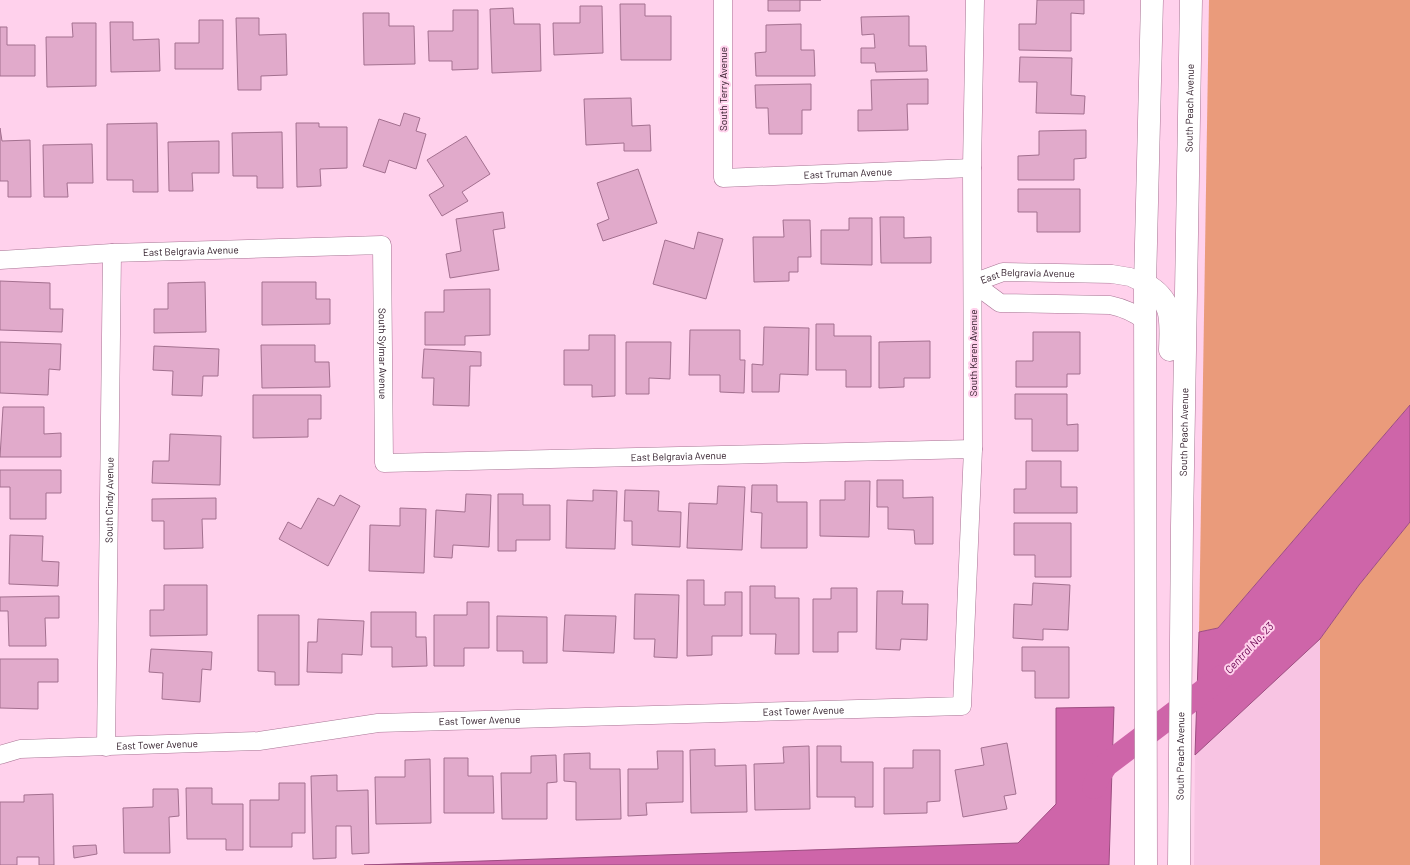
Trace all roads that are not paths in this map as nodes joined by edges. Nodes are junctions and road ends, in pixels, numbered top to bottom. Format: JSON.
{"nodes":[{"id":1,"x":723,"y":0,"type":"edge"},
{"id":2,"x":975,"y":0,"type":"edge"},
{"id":3,"x":1152,"y":0,"type":"edge"},
{"id":4,"x":1191,"y":0,"type":"edge"},
{"id":5,"x":972,"y":168,"type":"junction"},
{"id":6,"x":723,"y":178,"type":"joint"},
{"id":7,"x":382,"y":244,"type":"joint"},
{"id":8,"x":112,"y":253,"type":"junction"},
{"id":9,"x":0,"y":260,"type":"edge"},
{"id":10,"x":973,"y":283,"type":"junction"},
{"id":11,"x":1145,"y":284,"type":"junction"},
{"id":12,"x":1145,"y":321,"type":"junction"},
{"id":13,"x":973,"y":449,"type":"junction"},
{"id":14,"x":384,"y":463,"type":"joint"},
{"id":15,"x":1182,"y":526,"type":"junction"},
{"id":16,"x":962,"y":706,"type":"joint"},
{"id":17,"x":106,"y":747,"type":"junction"},
{"id":18,"x":0,"y":755,"type":"edge"},
{"id":19,"x":1146,"y":865,"type":"edge"},
{"id":20,"x":1179,"y":865,"type":"edge"}],
"edges":[{"from":1,"to":6,"type":"street","name":"South Terry Avenue"},
{"from":2,"to":5,"type":"street","name":"South Karen Avenue"},
{"from":3,"to":11,"type":"street"},
{"from":4,"to":15,"type":"street","name":"South Peach Avenue"},
{"from":5,"to":6,"type":"street","name":"East Truman Avenue"},
{"from":5,"to":10,"type":"street","name":"South Karen Avenue"},
{"from":7,"to":8,"type":"street","name":"East Belgravia Avenue"},
{"from":7,"to":14,"type":"street","name":"South Sylmar Avenue"},
{"from":8,"to":9,"type":"street","name":"East Belgravia Avenue"},
{"from":8,"to":17,"type":"street","name":"South Cindy Avenue"},
{"from":10,"to":11,"type":"street","name":"East Belgravia Avenue"},
{"from":10,"to":12,"type":"street","name":"East Belgravia Avenue"},
{"from":10,"to":13,"type":"street","name":"South Karen Avenue"},
{"from":11,"to":12,"type":"street"},
{"from":11,"to":15,"type":"street"},
{"from":12,"to":19,"type":"street"},
{"from":13,"to":14,"type":"street","name":"East Belgravia Avenue"},
{"from":13,"to":16,"type":"street","name":"South Karen Avenue"},
{"from":15,"to":20,"type":"street","name":"South Peach Avenue"},
{"from":16,"to":17,"type":"street","name":"East Tower Avenue"},
{"from":17,"to":18,"type":"street","name":"East Tower Avenue"}]}
